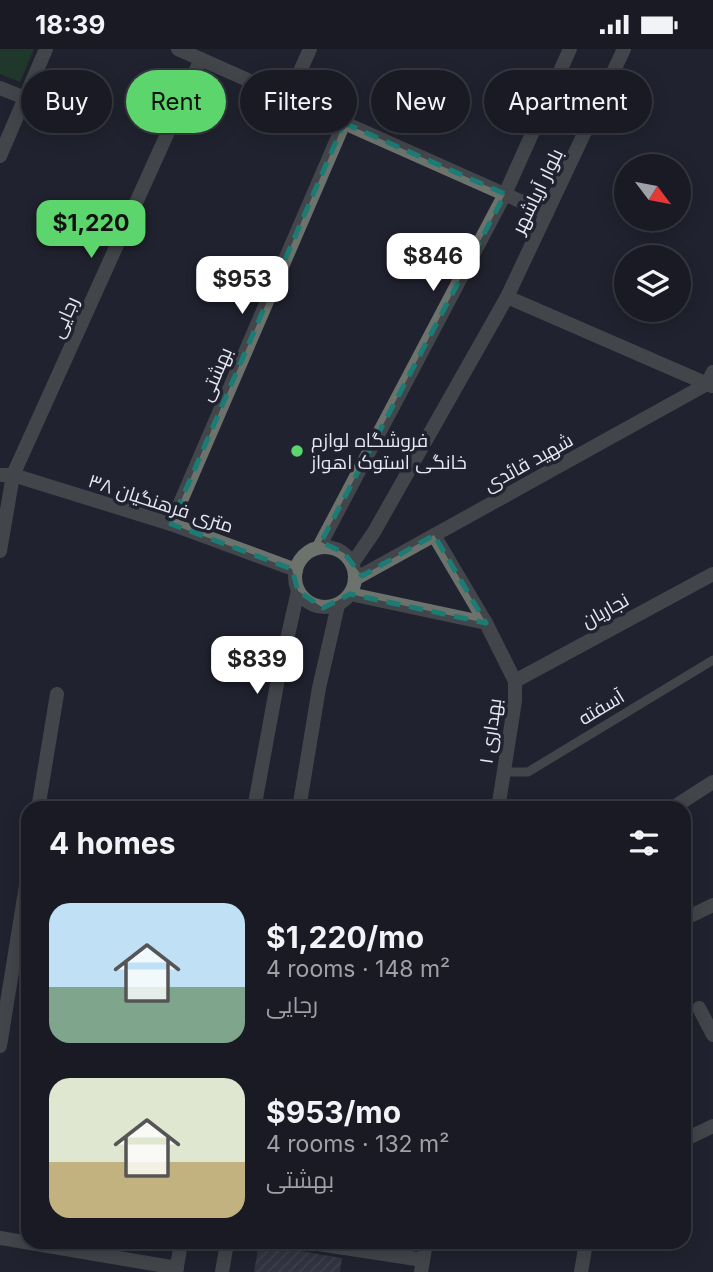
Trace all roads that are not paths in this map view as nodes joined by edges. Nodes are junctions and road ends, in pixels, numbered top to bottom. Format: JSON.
{"nodes":[{"id":1,"x":46,"y":49,"type":"edge"},
{"id":2,"x":178,"y":49,"type":"edge"},
{"id":3,"x":310,"y":49,"type":"edge"},
{"id":4,"x":570,"y":49,"type":"edge"},
{"id":5,"x":624,"y":49,"type":"edge"},
{"id":6,"x":201,"y":59,"type":"junction"},
{"id":7,"x":37,"y":70,"type":"edge"},
{"id":8,"x":301,"y":70,"type":"edge"},
{"id":9,"x":240,"y":76,"type":"edge"},
{"id":10,"x":0,"y":88,"type":"edge"},
{"id":11,"x":21,"y":96,"type":"edge"},
{"id":12,"x":21,"y":107,"type":"edge"},
{"id":13,"x":357,"y":129,"type":"edge"},
{"id":14,"x":340,"y":133,"type":"edge"},
{"id":15,"x":0,"y":156,"type":"edge"},
{"id":16,"x":505,"y":194,"type":"junction"},
{"id":17,"x":547,"y":213,"type":"junction"},
{"id":18,"x":507,"y":297,"type":"junction"},
{"id":19,"x":711,"y":381,"type":"edge"},
{"id":20,"x":0,"y":466,"type":"edge"},
{"id":21,"x":6,"y":475,"type":"edge"},
{"id":22,"x":171,"y":524,"type":"junction"},
{"id":23,"x":434,"y":535,"type":"junction"},
{"id":24,"x":319,"y":547,"type":"junction"},
{"id":25,"x":0,"y":551,"type":"edge"},
{"id":26,"x":352,"y":564,"type":"junction"},
{"id":27,"x":296,"y":571,"type":"junction"},
{"id":28,"x":713,"y":573,"type":"edge"},
{"id":29,"x":355,"y":579,"type":"junction"},
{"id":30,"x":298,"y":591,"type":"junction"},
{"id":31,"x":350,"y":594,"type":"junction"},
{"id":32,"x":338,"y":605,"type":"junction"},
{"id":33,"x":486,"y":623,"type":"junction"},
{"id":34,"x":713,"y":660,"type":"edge"},
{"id":35,"x":515,"y":681,"type":"junction"},
{"id":36,"x":57,"y":694,"type":"dead end"},
{"id":37,"x":504,"y":772,"type":"junction"},
{"id":38,"x":713,"y":782,"type":"edge"},
{"id":39,"x":39,"y":801,"type":"edge"},
{"id":40,"x":255,"y":801,"type":"edge"},
{"id":41,"x":300,"y":801,"type":"edge"},
{"id":42,"x":499,"y":801,"type":"edge"},
{"id":43,"x":683,"y":801,"type":"edge"},
{"id":44,"x":713,"y":905,"type":"edge"},
{"id":45,"x":21,"y":916,"type":"edge"},
{"id":46,"x":691,"y":916,"type":"edge"},
{"id":47,"x":699,"y":1008,"type":"dead end"},
{"id":48,"x":713,"y":1035,"type":"edge"},
{"id":49,"x":0,"y":1046,"type":"edge"},
{"id":50,"x":713,"y":1126,"type":"edge"},
{"id":51,"x":691,"y":1137,"type":"edge"},
{"id":52,"x":0,"y":1238,"type":"edge"},
{"id":53,"x":21,"y":1242,"type":"edge"},
{"id":54,"x":60,"y":1249,"type":"edge"},
{"id":55,"x":180,"y":1249,"type":"edge"},
{"id":56,"x":226,"y":1249,"type":"edge"},
{"id":57,"x":341,"y":1249,"type":"edge"},
{"id":58,"x":585,"y":1249,"type":"edge"},
{"id":59,"x":422,"y":1266,"type":"edge"},
{"id":60,"x":176,"y":1270,"type":"edge"},
{"id":61,"x":222,"y":1272,"type":"edge"},
{"id":62,"x":581,"y":1272,"type":"edge"}],
"edges":[{"from":1,"to":7,"type":"street"},
{"from":2,"to":6,"type":"street"},
{"from":3,"to":8,"type":"street"},
{"from":4,"to":16,"type":"street","name":"بلوار آریاشهر"},
{"from":5,"to":17,"type":"street","name":"بلوار آریاشهر"},
{"from":6,"to":9,"type":"street"},
{"from":6,"to":21,"type":"street","name":"رجایی"},
{"from":10,"to":11,"type":"street"},
{"from":12,"to":15,"type":"street"},
{"from":13,"to":16,"type":"street"},
{"from":14,"to":22,"type":"street","name":"بهشتی"},
{"from":16,"to":17,"type":"street"},
{"from":16,"to":24,"type":"street","name":"بلوار آریاشهر"},
{"from":17,"to":18,"type":"street","name":"بلوار آریاشهر"},
{"from":18,"to":19,"type":"street"},
{"from":18,"to":26,"type":"street","name":"بلوار آریاشهر"},
{"from":19,"to":23,"type":"street","name":"شهید قائدی"},
{"from":20,"to":21,"type":"street","name":"۳۸ متری فرهنگیان"},
{"from":21,"to":22,"type":"street","name":"۳۸ متری فرهنگیان"},
{"from":21,"to":25,"type":"street","name":"رجایی"},
{"from":22,"to":27,"type":"street","name":"۳۸ متری فرهنگیان"},
{"from":23,"to":29,"type":"street","name":"شهید قائدی"},
{"from":23,"to":33,"type":"street","name":"بهداری ۱"},
{"from":24,"to":26,"type":"street"},
{"from":24,"to":27,"type":"street"},
{"from":26,"to":29,"type":"street"},
{"from":27,"to":30,"type":"street"},
{"from":28,"to":35,"type":"street","name":"نجاریان"},
{"from":29,"to":31,"type":"street"},
{"from":30,"to":32,"type":"street"},
{"from":30,"to":40,"type":"street"},
{"from":31,"to":32,"type":"street"},
{"from":31,"to":33,"type":"street"},
{"from":32,"to":41,"type":"street"},
{"from":33,"to":35,"type":"street","name":"بهداری ۱"},
{"from":34,"to":37,"type":"lane","name":"آسفته"},
{"from":35,"to":37,"type":"street","name":"بهداری ۱"},
{"from":36,"to":39,"type":"street"},
{"from":37,"to":42,"type":"street","name":"بهداری ۱"},
{"from":38,"to":43,"type":"street"},
{"from":44,"to":46,"type":"street"},
{"from":45,"to":49,"type":"street"},
{"from":47,"to":48,"type":"street"},
{"from":50,"to":51,"type":"street"},
{"from":52,"to":53,"type":"street"},
{"from":54,"to":60,"type":"street"},
{"from":55,"to":60,"type":"street"},
{"from":56,"to":61,"type":"street"},
{"from":57,"to":59,"type":"street"},
{"from":58,"to":62,"type":"street"}]}
